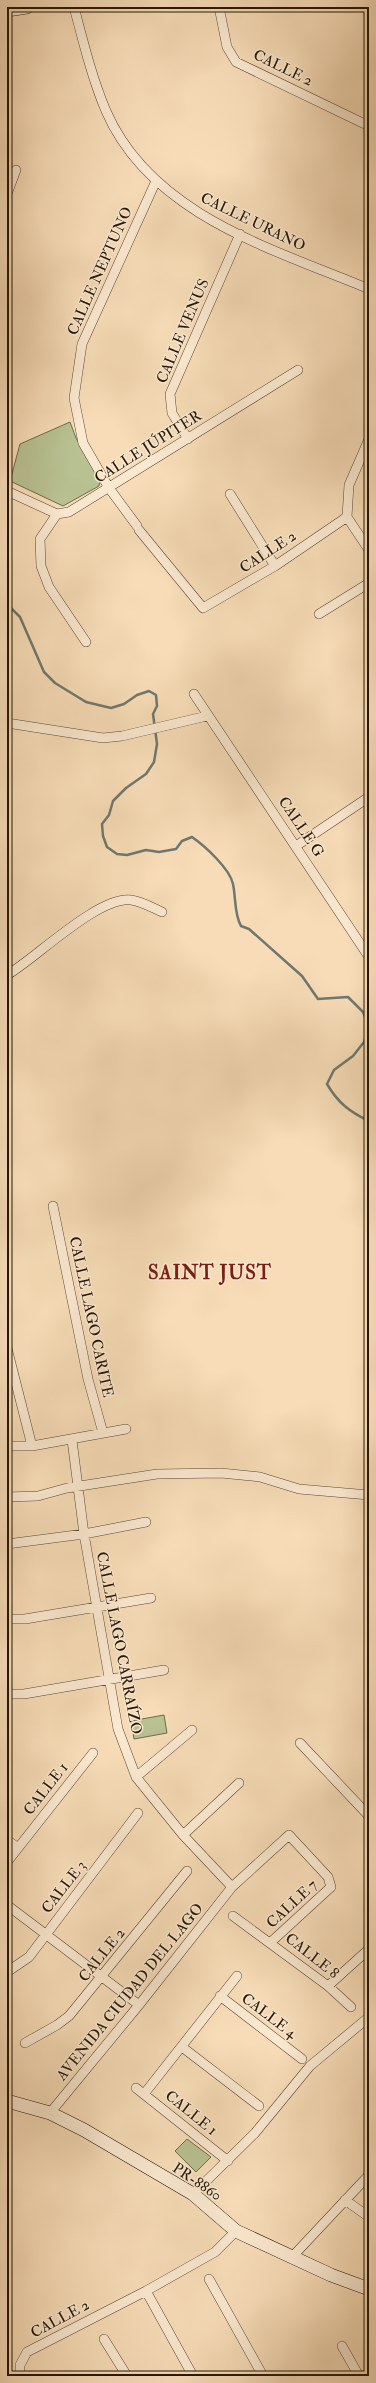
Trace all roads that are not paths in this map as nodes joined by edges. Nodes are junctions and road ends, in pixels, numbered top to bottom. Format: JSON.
{"nodes":[{"id":1,"x":27,"y":7,"type":"edge"},
{"id":2,"x":74,"y":7,"type":"edge"},
{"id":3,"x":219,"y":7,"type":"edge"},
{"id":4,"x":7,"y":10,"type":"edge"},
{"id":5,"x":369,"y":126,"type":"edge"},
{"id":6,"x":16,"y":170,"type":"dead end"},
{"id":7,"x":156,"y":181,"type":"junction"},
{"id":8,"x":7,"y":194,"type":"edge"},
{"id":9,"x":240,"y":234,"type":"junction"},
{"id":10,"x":369,"y":289,"type":"edge"},
{"id":11,"x":298,"y":370,"type":"dead end"},
{"id":12,"x":188,"y":439,"type":"junction"},
{"id":13,"x":369,"y":439,"type":"edge"},
{"id":14,"x":109,"y":488,"type":"junction"},
{"id":15,"x":7,"y":491,"type":"edge"},
{"id":16,"x":230,"y":494,"type":"dead end"},
{"id":17,"x":57,"y":514,"type":"junction"},
{"id":18,"x":347,"y":517,"type":"junction"},
{"id":19,"x":369,"y":550,"type":"edge"},
{"id":20,"x":275,"y":566,"type":"junction"},
{"id":21,"x":369,"y":583,"type":"edge"},
{"id":22,"x":203,"y":608,"type":"joint"},
{"id":23,"x":319,"y":614,"type":"dead end"},
{"id":24,"x":86,"y":642,"type":"dead end"},
{"id":25,"x":194,"y":694,"type":"dead end"},
{"id":26,"x":207,"y":716,"type":"junction"},
{"id":27,"x":7,"y":723,"type":"edge"},
{"id":28,"x":369,"y":797,"type":"edge"},
{"id":29,"x":296,"y":846,"type":"junction"},
{"id":30,"x":162,"y":912,"type":"dead end"},
{"id":31,"x":367,"y":951,"type":"edge"},
{"id":32,"x":7,"y":975,"type":"edge"},
{"id":33,"x":53,"y":1206,"type":"dead end"},
{"id":34,"x":7,"y":1348,"type":"edge"},
{"id":35,"x":126,"y":1429,"type":"dead end"},
{"id":36,"x":103,"y":1433,"type":"junction"},
{"id":37,"x":72,"y":1440,"type":"junction"},
{"id":38,"x":7,"y":1446,"type":"edge"},
{"id":39,"x":32,"y":1446,"type":"junction"},
{"id":40,"x":78,"y":1486,"type":"junction"},
{"id":41,"x":369,"y":1495,"type":"edge"},
{"id":42,"x":7,"y":1497,"type":"edge"},
{"id":43,"x":146,"y":1522,"type":"dead end"},
{"id":44,"x":84,"y":1534,"type":"junction"},
{"id":45,"x":7,"y":1544,"type":"edge"},
{"id":46,"x":151,"y":1598,"type":"dead end"},
{"id":47,"x":96,"y":1607,"type":"junction"},
{"id":48,"x":7,"y":1619,"type":"edge"},
{"id":49,"x":164,"y":1670,"type":"dead end"},
{"id":50,"x":109,"y":1680,"type":"junction"},
{"id":51,"x":7,"y":1694,"type":"edge"},
{"id":52,"x":192,"y":1730,"type":"dead end"},
{"id":53,"x":300,"y":1743,"type":"dead end"},
{"id":54,"x":92,"y":1753,"type":"dead end"},
{"id":55,"x":136,"y":1777,"type":"junction"},
{"id":56,"x":239,"y":1783,"type":"dead end"},
{"id":57,"x":138,"y":1813,"type":"dead end"},
{"id":58,"x":369,"y":1816,"type":"edge"},
{"id":59,"x":182,"y":1835,"type":"junction"},
{"id":60,"x":7,"y":1840,"type":"edge"},
{"id":61,"x":18,"y":1848,"type":"junction"},
{"id":62,"x":7,"y":1862,"type":"edge"},
{"id":63,"x":187,"y":1871,"type":"dead end"},
{"id":64,"x":232,"y":1887,"type":"junction"},
{"id":65,"x":7,"y":1905,"type":"edge"},
{"id":66,"x":233,"y":1916,"type":"dead end"},
{"id":67,"x":44,"y":1935,"type":"junction"},
{"id":68,"x":271,"y":1942,"type":"junction"},
{"id":69,"x":369,"y":1948,"type":"edge"},
{"id":70,"x":7,"y":1972,"type":"edge"},
{"id":71,"x":237,"y":1976,"type":"dead end"},
{"id":72,"x":102,"y":1978,"type":"junction"},
{"id":73,"x":328,"y":1986,"type":"junction"},
{"id":74,"x":220,"y":1996,"type":"junction"},
{"id":75,"x":139,"y":2005,"type":"junction"},
{"id":76,"x":351,"y":2007,"type":"dead end"},
{"id":77,"x":369,"y":2017,"type":"edge"},
{"id":78,"x":26,"y":2043,"type":"dead end"},
{"id":79,"x":182,"y":2047,"type":"junction"},
{"id":80,"x":302,"y":2059,"type":"dead end"},
{"id":81,"x":136,"y":2088,"type":"dead end"},
{"id":82,"x":144,"y":2094,"type":"junction"},
{"id":83,"x":7,"y":2102,"type":"edge"},
{"id":84,"x":259,"y":2106,"type":"dead end"},
{"id":85,"x":50,"y":2113,"type":"junction"},
{"id":86,"x":228,"y":2161,"type":"junction"},
{"id":87,"x":369,"y":2175,"type":"edge"},
{"id":88,"x":193,"y":2194,"type":"junction"},
{"id":89,"x":345,"y":2200,"type":"junction"},
{"id":90,"x":369,"y":2216,"type":"edge"},
{"id":91,"x":236,"y":2231,"type":"junction"},
{"id":92,"x":292,"y":2257,"type":"junction"},
{"id":93,"x":209,"y":2279,"type":"dead end"},
{"id":94,"x":369,"y":2289,"type":"edge"},
{"id":95,"x":146,"y":2291,"type":"junction"},
{"id":96,"x":104,"y":2339,"type":"dead end"},
{"id":97,"x":342,"y":2346,"type":"dead end"},
{"id":98,"x":260,"y":2374,"type":"edge"},
{"id":99,"x":369,"y":2374,"type":"edge"},
{"id":100,"x":20,"y":2376,"type":"edge"},
{"id":101,"x":127,"y":2376,"type":"edge"},
{"id":102,"x":193,"y":2376,"type":"edge"},
{"id":103,"x":359,"y":2376,"type":"edge"},
{"id":104,"x":366,"y":2376,"type":"edge"}],
"edges":[{"from":1,"to":4,"type":"street"},
{"from":2,"to":7,"type":"street","name":"CALLE URANO"},
{"from":3,"to":5,"type":"street","name":"CALLE 2"},
{"from":6,"to":8,"type":"street"},
{"from":7,"to":9,"type":"street","name":"CALLE URANO"},
{"from":7,"to":14,"type":"street","name":"CALLE NEPTUNO"},
{"from":9,"to":10,"type":"street","name":"CALLE URANO"},
{"from":9,"to":12,"type":"street","name":"CALLE VENUS"},
{"from":11,"to":12,"type":"street","name":"CALLE JÚPITER"},
{"from":12,"to":14,"type":"street","name":"CALLE JÚPITER"},
{"from":13,"to":18,"type":"street"},
{"from":14,"to":17,"type":"street","name":"CALLE JÚPITER"},
{"from":14,"to":22,"type":"street","name":"CALLE NEPTUNO"},
{"from":15,"to":17,"type":"street"},
{"from":16,"to":20,"type":"street"},
{"from":17,"to":24,"type":"street"},
{"from":18,"to":19,"type":"street"},
{"from":18,"to":20,"type":"street","name":"CALLE 2"},
{"from":20,"to":22,"type":"street","name":"CALLE 2"},
{"from":21,"to":23,"type":"street"},
{"from":25,"to":26,"type":"street","name":"CALLE G"},
{"from":26,"to":27,"type":"street"},
{"from":26,"to":29,"type":"street","name":"CALLE G"},
{"from":28,"to":29,"type":"street"},
{"from":29,"to":31,"type":"street","name":"CALLE G"},
{"from":30,"to":32,"type":"street"},
{"from":33,"to":36,"type":"street","name":"CALLE LAGO CARITE"},
{"from":34,"to":39,"type":"street"},
{"from":35,"to":36,"type":"street"},
{"from":36,"to":37,"type":"street"},
{"from":37,"to":39,"type":"street"},
{"from":37,"to":40,"type":"street","name":"CALLE LAGO CARRAÍZO"},
{"from":38,"to":39,"type":"street"},
{"from":40,"to":41,"type":"street"},
{"from":40,"to":42,"type":"street"},
{"from":40,"to":44,"type":"street","name":"CALLE LAGO CARRAÍZO"},
{"from":43,"to":44,"type":"street"},
{"from":44,"to":45,"type":"street"},
{"from":44,"to":47,"type":"street","name":"CALLE LAGO CARRAÍZO"},
{"from":46,"to":47,"type":"street"},
{"from":47,"to":48,"type":"street"},
{"from":47,"to":50,"type":"street","name":"CALLE LAGO CARRAÍZO"},
{"from":49,"to":50,"type":"street"},
{"from":50,"to":51,"type":"street"},
{"from":50,"to":55,"type":"street","name":"CALLE LAGO CARRAÍZO"},
{"from":52,"to":55,"type":"street"},
{"from":53,"to":58,"type":"street"},
{"from":54,"to":61,"type":"street","name":"CALLE 1"},
{"from":55,"to":59,"type":"street","name":"CALLE LAGO CARRAÍZO"},
{"from":56,"to":59,"type":"street"},
{"from":57,"to":67,"type":"street","name":"CALLE 3"},
{"from":59,"to":64,"type":"street","name":"CALLE LAGO CARRAÍZO"},
{"from":60,"to":61,"type":"street"},
{"from":61,"to":62,"type":"street","name":"CALLE 1"},
{"from":63,"to":72,"type":"street","name":"CALLE 2"},
{"from":64,"to":68,"type":"street","name":"CALLE 7"},
{"from":64,"to":75,"type":"street","name":"AVENIDA CIUDAD DEL LAGO"},
{"from":65,"to":67,"type":"street"},
{"from":66,"to":68,"type":"street","name":"CALLE 8"},
{"from":67,"to":70,"type":"street","name":"CALLE 3"},
{"from":67,"to":72,"type":"street"},
{"from":68,"to":73,"type":"street","name":"CALLE 8"},
{"from":69,"to":73,"type":"street"},
{"from":71,"to":74,"type":"street"},
{"from":72,"to":75,"type":"street"},
{"from":72,"to":78,"type":"street","name":"CALLE 2"},
{"from":73,"to":76,"type":"street","name":"CALLE 8"},
{"from":74,"to":79,"type":"street"},
{"from":74,"to":80,"type":"street","name":"CALLE 4"},
{"from":75,"to":85,"type":"street","name":"AVENIDA CIUDAD DEL LAGO"},
{"from":77,"to":86,"type":"street"},
{"from":79,"to":82,"type":"street"},
{"from":79,"to":84,"type":"street"},
{"from":81,"to":82,"type":"street","name":"CALLE 1"},
{"from":82,"to":86,"type":"street","name":"CALLE 1"},
{"from":83,"to":85,"type":"street","name":"PR-8860","number":"PR-8860"},
{"from":85,"to":88,"type":"street","name":"PR-8860","number":"PR-8860"},
{"from":86,"to":88,"type":"street"},
{"from":87,"to":89,"type":"street"},
{"from":88,"to":91,"type":"street","name":"PR-8860","number":"PR-8860"},
{"from":89,"to":90,"type":"street"},
{"from":89,"to":92,"type":"street"},
{"from":91,"to":92,"type":"street","name":"PR-8860","number":"PR-8860"},
{"from":91,"to":95,"type":"street","name":"CALLE 2"},
{"from":92,"to":94,"type":"street","name":"PR-8860","number":"PR-8860"},
{"from":93,"to":98,"type":"street"},
{"from":95,"to":100,"type":"street","name":"CALLE 2"},
{"from":95,"to":102,"type":"street"},
{"from":96,"to":101,"type":"street"},
{"from":97,"to":103,"type":"street"},
{"from":99,"to":104,"type":"street"}]}
